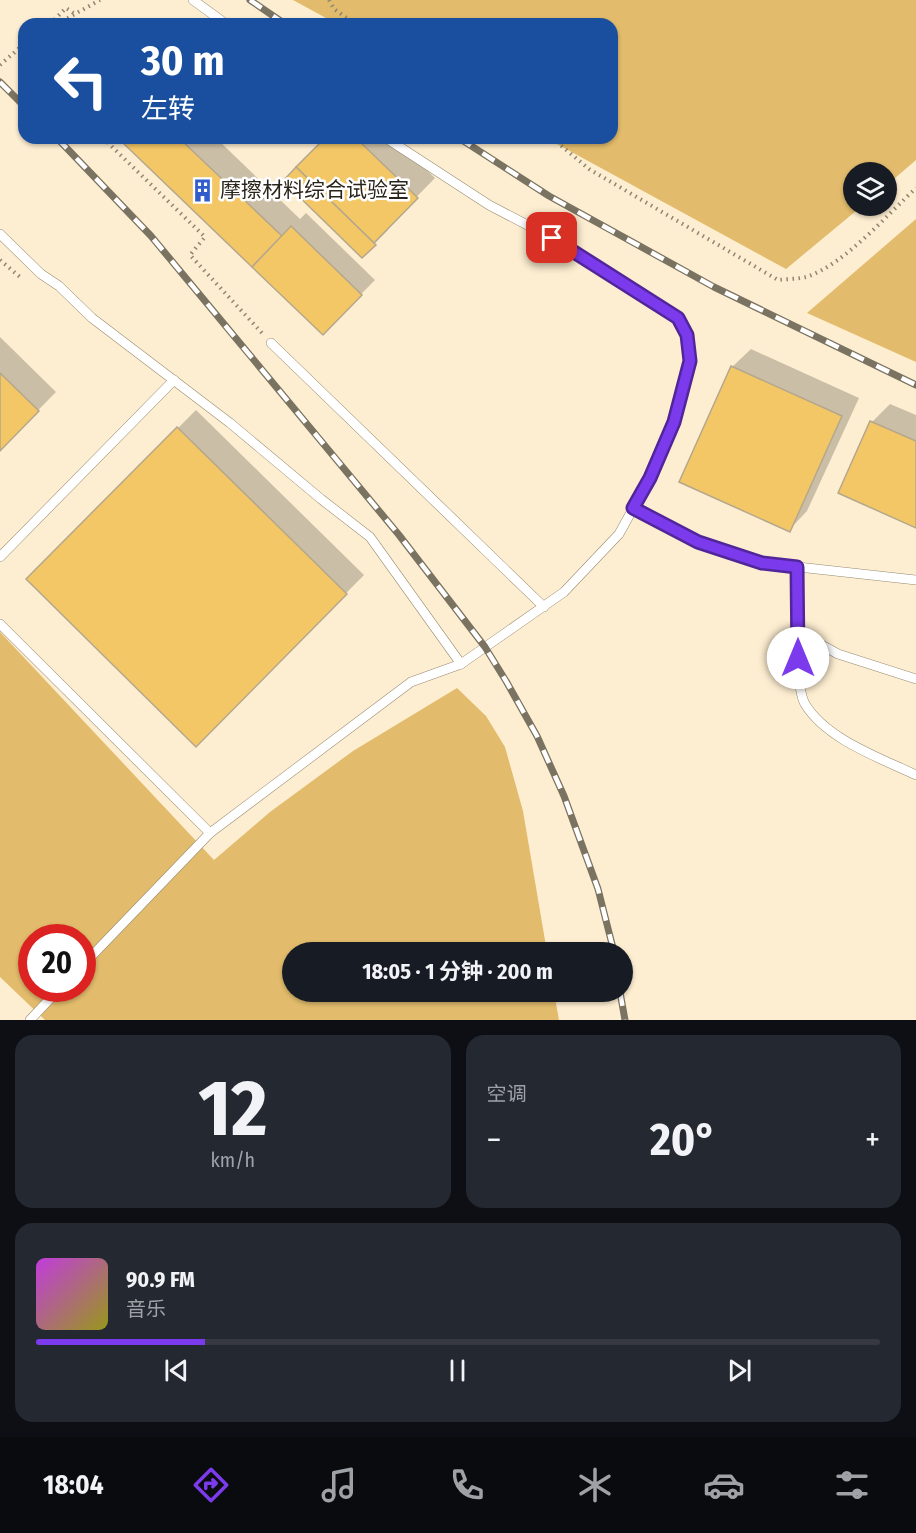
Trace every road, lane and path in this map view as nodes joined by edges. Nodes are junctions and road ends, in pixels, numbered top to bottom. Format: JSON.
{"nodes":[{"id":1,"x":100,"y":0,"type":"edge"},
{"id":2,"x":193,"y":0,"type":"edge"},
{"id":3,"x":329,"y":0,"type":"edge"},
{"id":4,"x":75,"y":14,"type":"junction"},
{"id":5,"x":56,"y":18,"type":"edge"},
{"id":6,"x":68,"y":18,"type":"edge"},
{"id":7,"x":218,"y":18,"type":"edge"},
{"id":8,"x":347,"y":18,"type":"edge"},
{"id":9,"x":18,"y":49,"type":"edge"},
{"id":10,"x":0,"y":65,"type":"edge"},
{"id":11,"x":109,"y":144,"type":"edge"},
{"id":12,"x":395,"y":144,"type":"edge"},
{"id":13,"x":559,"y":144,"type":"edge"},
{"id":14,"x":916,"y":188,"type":"edge"},
{"id":15,"x":0,"y":234,"type":"edge"},
{"id":16,"x":271,"y":343,"type":"joint"},
{"id":17,"x":174,"y":380,"type":"junction"},
{"id":18,"x":633,"y":508,"type":"junction"},
{"id":19,"x":0,"y":558,"type":"edge"},
{"id":20,"x":797,"y":567,"type":"junction"},
{"id":21,"x":895,"y":578,"type":"junction"},
{"id":22,"x":916,"y":580,"type":"edge"},
{"id":23,"x":916,"y":585,"type":"edge"},
{"id":24,"x":544,"y":607,"type":"junction"},
{"id":25,"x":0,"y":624,"type":"edge"},
{"id":26,"x":798,"y":632,"type":"junction"},
{"id":27,"x":461,"y":664,"type":"junction"},
{"id":28,"x":916,"y":679,"type":"edge"},
{"id":29,"x":916,"y":774,"type":"edge"},
{"id":30,"x":210,"y":833,"type":"junction"},
{"id":31,"x":96,"y":951,"type":"edge"},
{"id":32,"x":47,"y":1002,"type":"edge"},
{"id":33,"x":30,"y":1020,"type":"edge"}],
"edges":[{"from":1,"to":4,"type":"path"},
{"from":2,"to":7,"type":"lane"},
{"from":3,"to":8,"type":"path"},
{"from":4,"to":5,"type":"path"},
{"from":4,"to":6,"type":"path"},
{"from":9,"to":10,"type":"path"},
{"from":11,"to":16,"type":"path"},
{"from":12,"to":18,"type":"lane"},
{"from":13,"to":14,"type":"path"},
{"from":15,"to":17,"type":"lane"},
{"from":16,"to":24,"type":"lane"},
{"from":17,"to":19,"type":"lane"},
{"from":17,"to":27,"type":"lane"},
{"from":18,"to":20,"type":"lane"},
{"from":18,"to":24,"type":"lane"},
{"from":20,"to":21,"type":"lane"},
{"from":20,"to":26,"type":"lane"},
{"from":21,"to":22,"type":"lane"},
{"from":21,"to":23,"type":"lane"},
{"from":24,"to":27,"type":"lane"},
{"from":25,"to":30,"type":"lane"},
{"from":26,"to":28,"type":"lane"},
{"from":26,"to":29,"type":"lane"},
{"from":27,"to":30,"type":"lane"},
{"from":30,"to":31,"type":"lane"},
{"from":32,"to":33,"type":"lane"}]}
